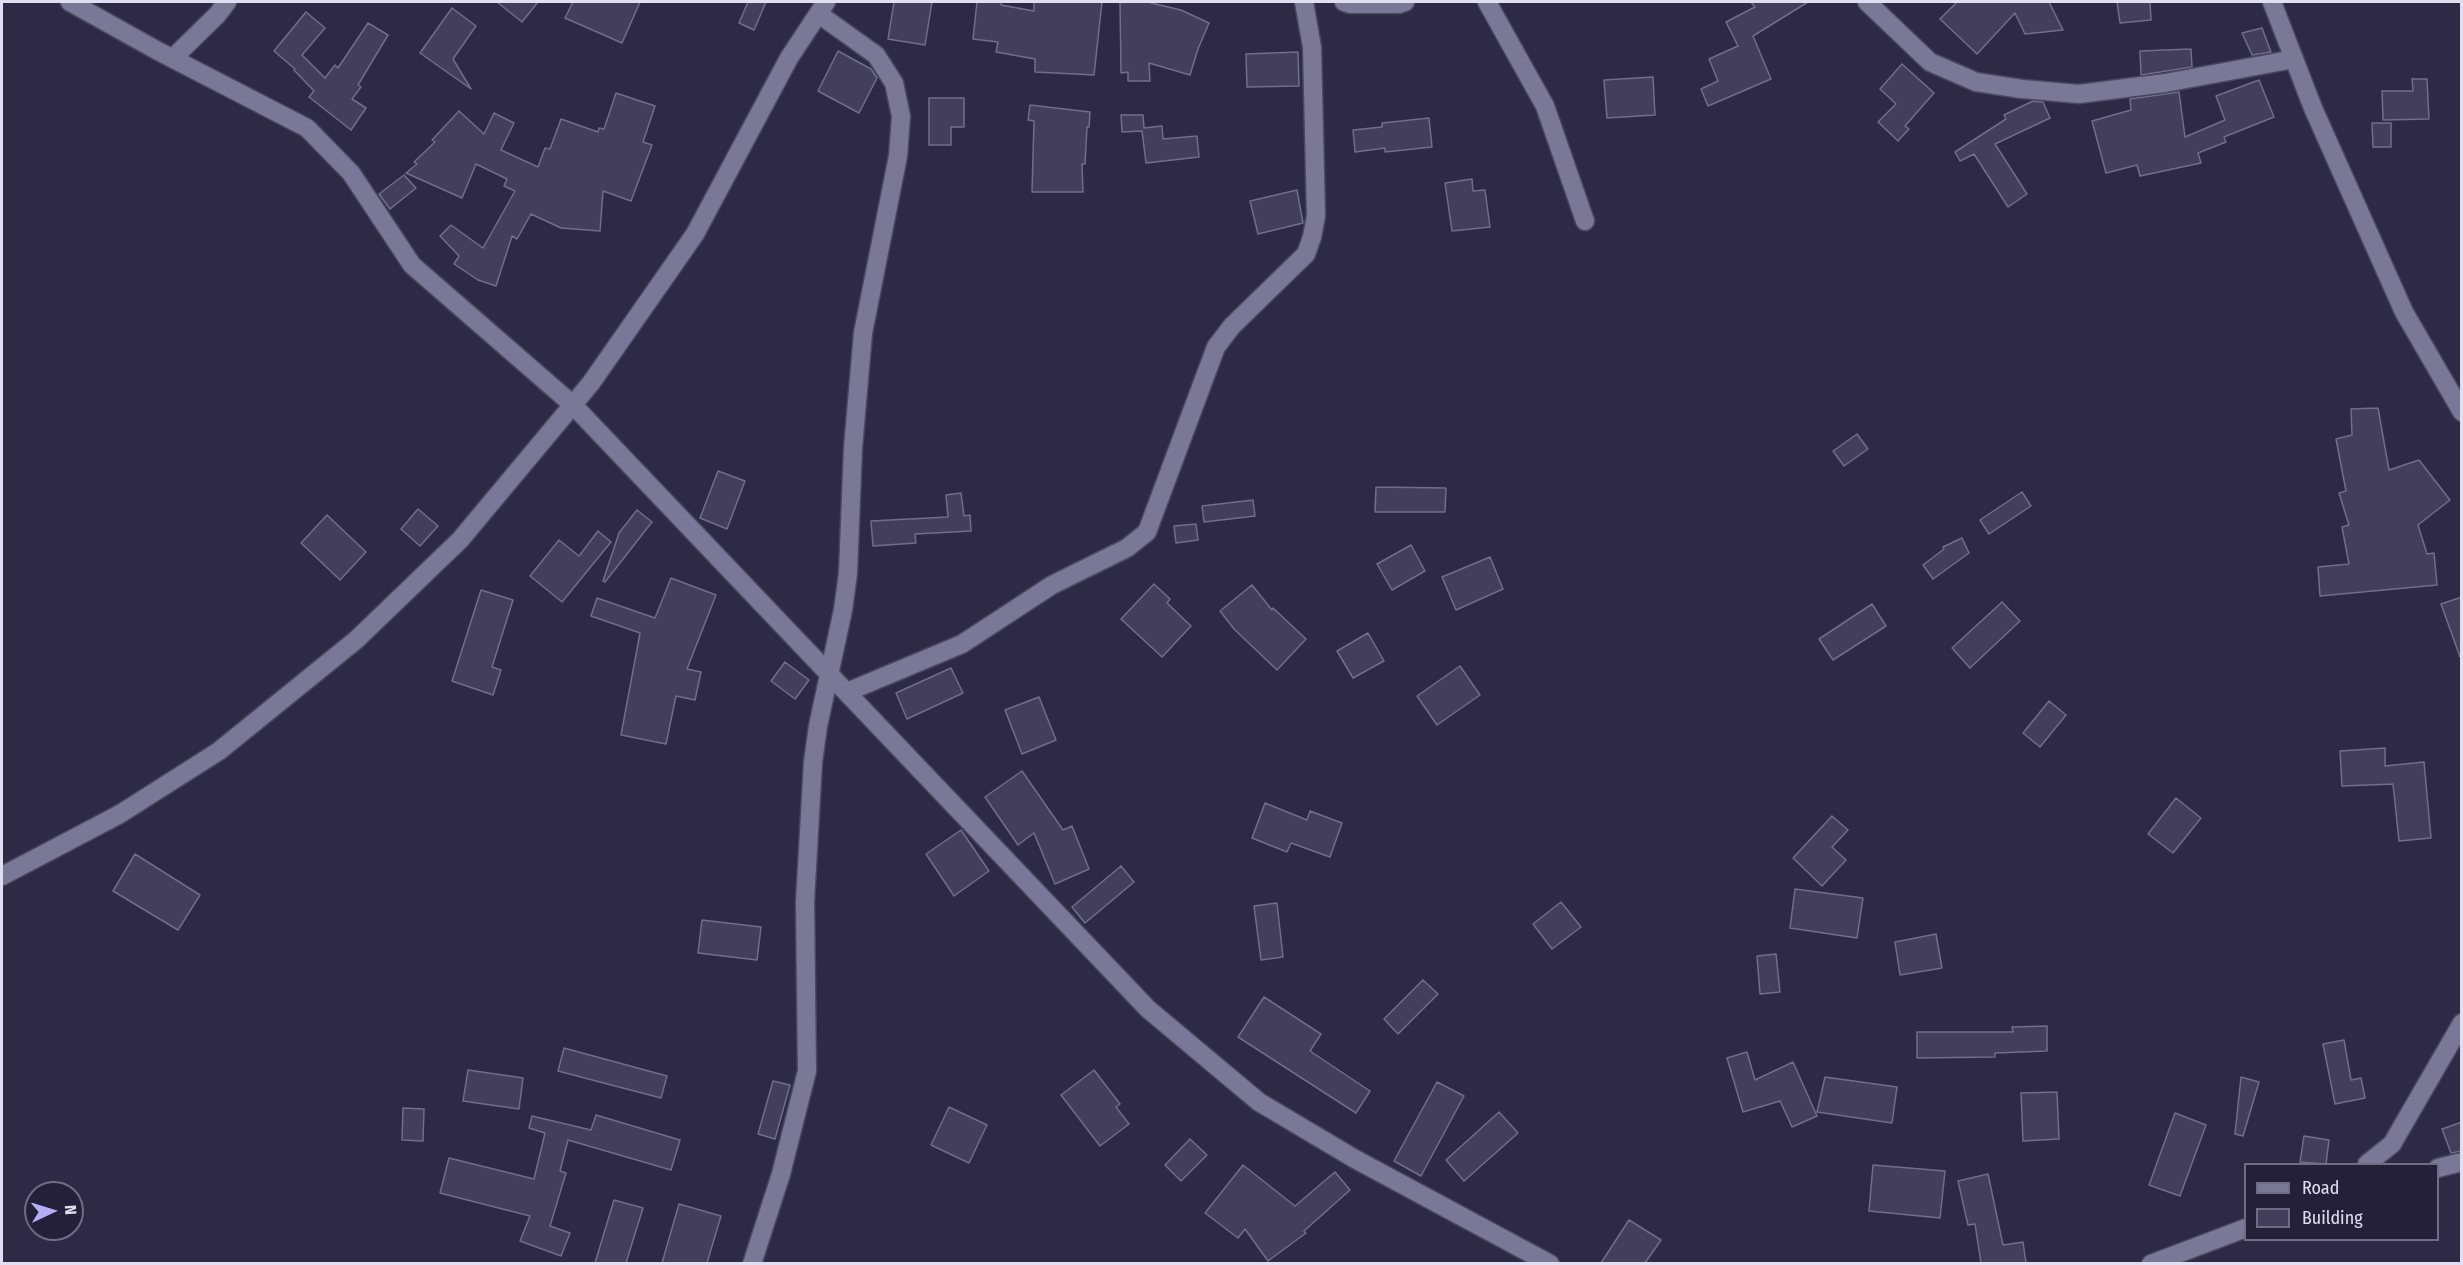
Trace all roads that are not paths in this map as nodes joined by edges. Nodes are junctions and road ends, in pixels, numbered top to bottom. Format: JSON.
{"nodes":[{"id":1,"x":70,"y":2,"type":"edge"},
{"id":2,"x":227,"y":2,"type":"edge"},
{"id":3,"x":1304,"y":2,"type":"edge"},
{"id":4,"x":1344,"y":2,"type":"edge"},
{"id":5,"x":1406,"y":2,"type":"edge"},
{"id":6,"x":1487,"y":2,"type":"edge"},
{"id":7,"x":1867,"y":2,"type":"edge"},
{"id":8,"x":2272,"y":2,"type":"edge"},
{"id":9,"x":823,"y":8,"type":"edge"},
{"id":10,"x":172,"y":58,"type":"junction"},
{"id":11,"x":2294,"y":59,"type":"junction"},
{"id":12,"x":1585,"y":222,"type":"dead end"},
{"id":13,"x":573,"y":405,"type":"junction"},
{"id":14,"x":2462,"y":412,"type":"edge"},
{"id":15,"x":830,"y":675,"type":"junction"},
{"id":16,"x":847,"y":692,"type":"junction"},
{"id":17,"x":2,"y":876,"type":"edge"},
{"id":18,"x":2462,"y":1023,"type":"edge"},
{"id":19,"x":2462,"y":1162,"type":"edge"},
{"id":20,"x":2368,"y":1163,"type":"edge"},
{"id":21,"x":2439,"y":1168,"type":"edge"},
{"id":22,"x":2244,"y":1229,"type":"edge"},
{"id":23,"x":752,"y":1263,"type":"edge"},
{"id":24,"x":1550,"y":1263,"type":"edge"},
{"id":25,"x":2151,"y":1263,"type":"edge"}],
"edges":[{"from":1,"to":10,"type":"street"},
{"from":2,"to":10,"type":"street"},
{"from":3,"to":16,"type":"street"},
{"from":4,"to":5,"type":"street"},
{"from":6,"to":12,"type":"street"},
{"from":7,"to":11,"type":"street"},
{"from":8,"to":11,"type":"street"},
{"from":9,"to":13,"type":"street"},
{"from":9,"to":15,"type":"street"},
{"from":10,"to":13,"type":"street"},
{"from":11,"to":14,"type":"street"},
{"from":13,"to":15,"type":"street"},
{"from":13,"to":17,"type":"street"},
{"from":15,"to":16,"type":"street"},
{"from":15,"to":23,"type":"street"},
{"from":16,"to":24,"type":"street"},
{"from":18,"to":20,"type":"street"},
{"from":19,"to":21,"type":"street"},
{"from":22,"to":25,"type":"street"}]}
